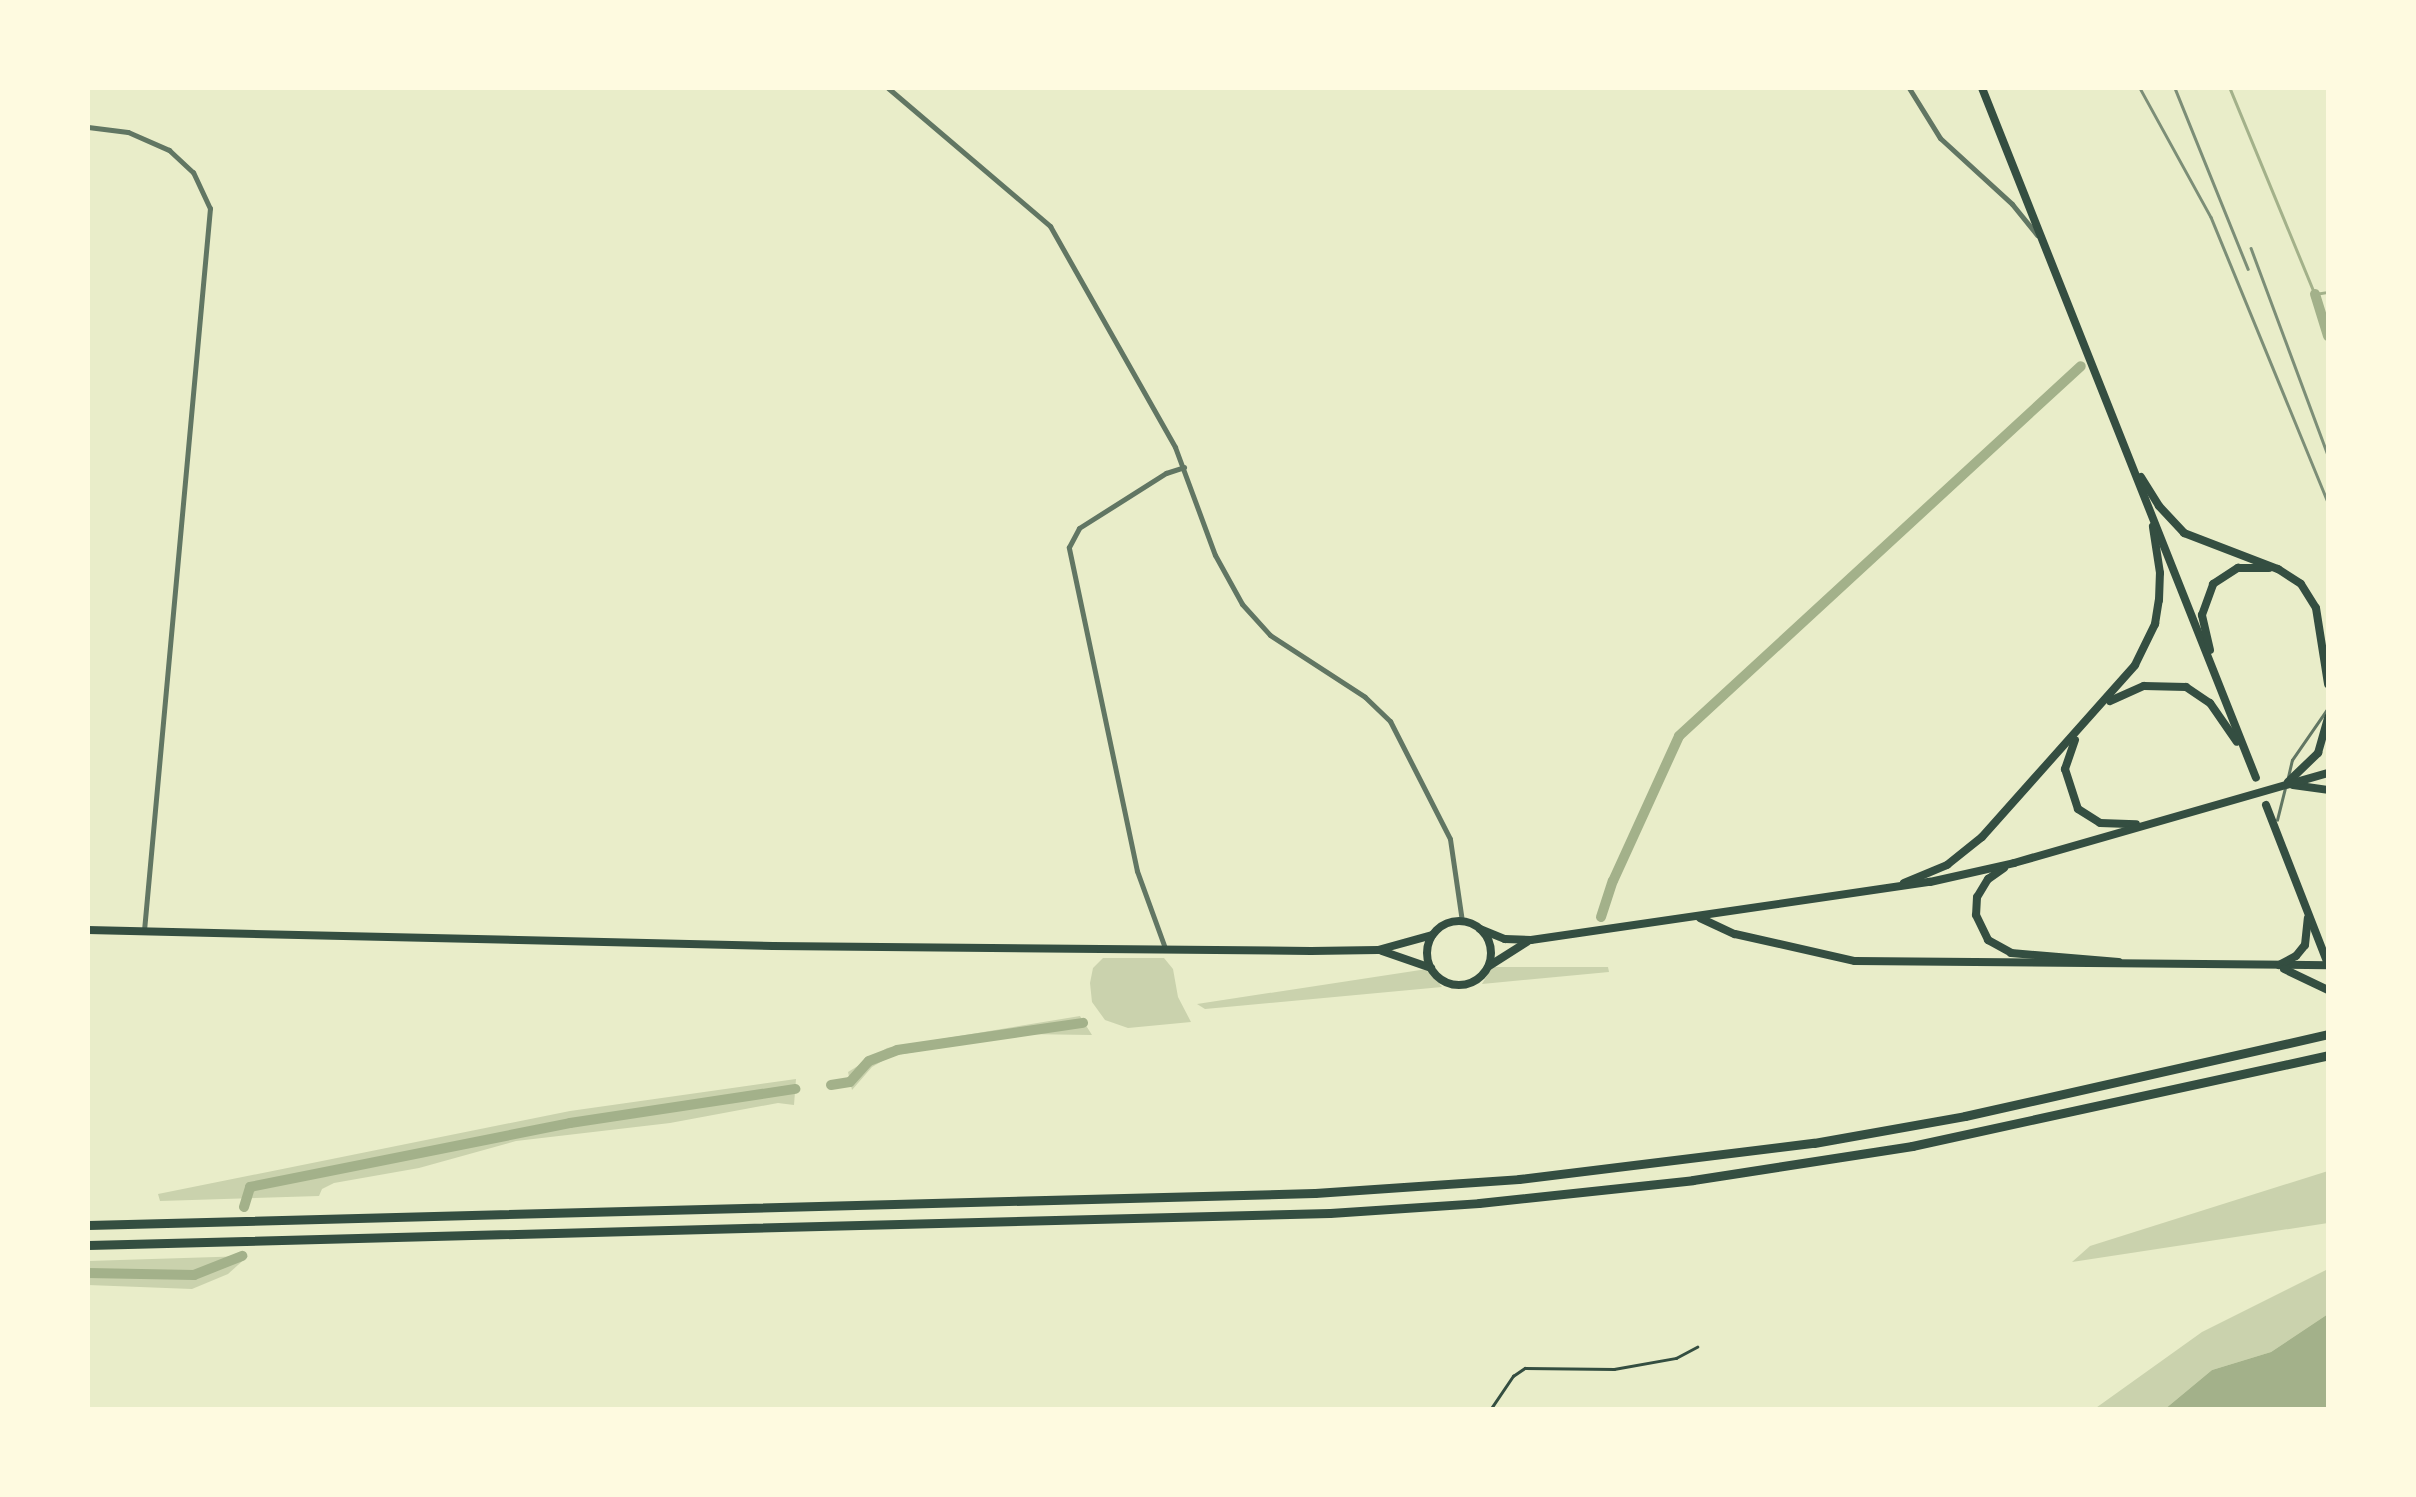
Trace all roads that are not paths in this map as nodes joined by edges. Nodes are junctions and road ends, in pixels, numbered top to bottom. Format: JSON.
{"nodes":[{"id":1,"x":888,"y":88,"type":"edge"},
{"id":2,"x":1910,"y":88,"type":"edge"},
{"id":3,"x":1982,"y":88,"type":"edge"},
{"id":4,"x":88,"y":127,"type":"edge"},
{"id":5,"x":2046,"y":250,"type":"junction"},
{"id":6,"x":2130,"y":458,"type":"junction"},
{"id":7,"x":1184,"y":467,"type":"junction"},
{"id":8,"x":2149,"y":508,"type":"junction"},
{"id":9,"x":2278,"y":569,"type":"junction"},
{"id":10,"x":2219,"y":683,"type":"junction"},
{"id":11,"x":2328,"y":684,"type":"edge"},
{"id":12,"x":2106,"y":703,"type":"junction"},
{"id":13,"x":2328,"y":708,"type":"edge"},
{"id":14,"x":2328,"y":716,"type":"edge"},
{"id":15,"x":2080,"y":732,"type":"junction"},
{"id":16,"x":2248,"y":760,"type":"junction"},
{"id":17,"x":2328,"y":773,"type":"edge"},
{"id":18,"x":2256,"y":778,"type":"dead end"},
{"id":19,"x":2284,"y":785,"type":"junction"},
{"id":20,"x":2328,"y":790,"type":"edge"},
{"id":21,"x":2266,"y":805,"type":"dead end"},
{"id":22,"x":2165,"y":821,"type":"junction"},
{"id":23,"x":2275,"y":827,"type":"junction"},
{"id":24,"x":2014,"y":862,"type":"junction"},
{"id":25,"x":1883,"y":890,"type":"junction"},
{"id":26,"x":2308,"y":910,"type":"junction"},
{"id":27,"x":1698,"y":917,"type":"junction"},
{"id":28,"x":1462,"y":921,"type":"junction"},
{"id":29,"x":1480,"y":929,"type":"junction"},
{"id":30,"x":88,"y":930,"type":"edge"},
{"id":31,"x":144,"y":931,"type":"junction"},
{"id":32,"x":1432,"y":935,"type":"junction"},
{"id":33,"x":1532,"y":940,"type":"junction"},
{"id":34,"x":1165,"y":948,"type":"junction"},
{"id":35,"x":1378,"y":950,"type":"junction"},
{"id":36,"x":2128,"y":964,"type":"junction"},
{"id":37,"x":2328,"y":965,"type":"edge"},
{"id":38,"x":2275,"y":966,"type":"junction"},
{"id":39,"x":1431,"y":968,"type":"junction"},
{"id":40,"x":1487,"y":968,"type":"junction"},
{"id":41,"x":2328,"y":990,"type":"edge"},
{"id":42,"x":2328,"y":1034,"type":"edge"},
{"id":43,"x":2328,"y":1055,"type":"edge"},
{"id":44,"x":88,"y":1225,"type":"edge"},
{"id":45,"x":88,"y":1245,"type":"edge"}],
"edges":[{"from":1,"to":7,"type":"street"},
{"from":2,"to":5,"type":"street"},
{"from":3,"to":5,"type":"main road"},
{"from":4,"to":31,"type":"street"},
{"from":5,"to":6,"type":"main road"},
{"from":6,"to":8,"type":"main road"},
{"from":6,"to":9,"type":"main road"},
{"from":7,"to":28,"type":"street"},
{"from":7,"to":34,"type":"street"},
{"from":8,"to":10,"type":"main road"},
{"from":8,"to":12,"type":"main road"},
{"from":9,"to":10,"type":"main road"},
{"from":9,"to":11,"type":"main road"},
{"from":10,"to":16,"type":"main road"},
{"from":12,"to":15,"type":"main road"},
{"from":12,"to":16,"type":"main road"},
{"from":13,"to":23,"type":"lane"},
{"from":14,"to":19,"type":"main road"},
{"from":15,"to":22,"type":"main road"},
{"from":15,"to":25,"type":"main road"},
{"from":16,"to":18,"type":"main road"},
{"from":17,"to":19,"type":"main road"},
{"from":19,"to":20,"type":"main road"},
{"from":19,"to":22,"type":"main road"},
{"from":21,"to":23,"type":"main road"},
{"from":22,"to":24,"type":"main road"},
{"from":23,"to":26,"type":"main road"},
{"from":24,"to":25,"type":"main road"},
{"from":24,"to":36,"type":"main road"},
{"from":25,"to":27,"type":"main road"},
{"from":26,"to":37,"type":"main road"},
{"from":26,"to":38,"type":"main road"},
{"from":27,"to":33,"type":"main road"},
{"from":27,"to":36,"type":"main road"},
{"from":28,"to":29,"type":"main road"},
{"from":28,"to":32,"type":"main road"},
{"from":29,"to":33,"type":"main road"},
{"from":29,"to":40,"type":"main road"},
{"from":30,"to":31,"type":"main road"},
{"from":31,"to":34,"type":"main road"},
{"from":32,"to":35,"type":"main road"},
{"from":32,"to":39,"type":"main road"},
{"from":33,"to":40,"type":"main road"},
{"from":34,"to":35,"type":"main road"},
{"from":35,"to":39,"type":"main road"},
{"from":36,"to":38,"type":"main road"},
{"from":37,"to":38,"type":"main road"},
{"from":38,"to":41,"type":"main road"},
{"from":39,"to":40,"type":"main road"},
{"from":42,"to":44,"type":"highway"},
{"from":43,"to":45,"type":"highway"}]}
